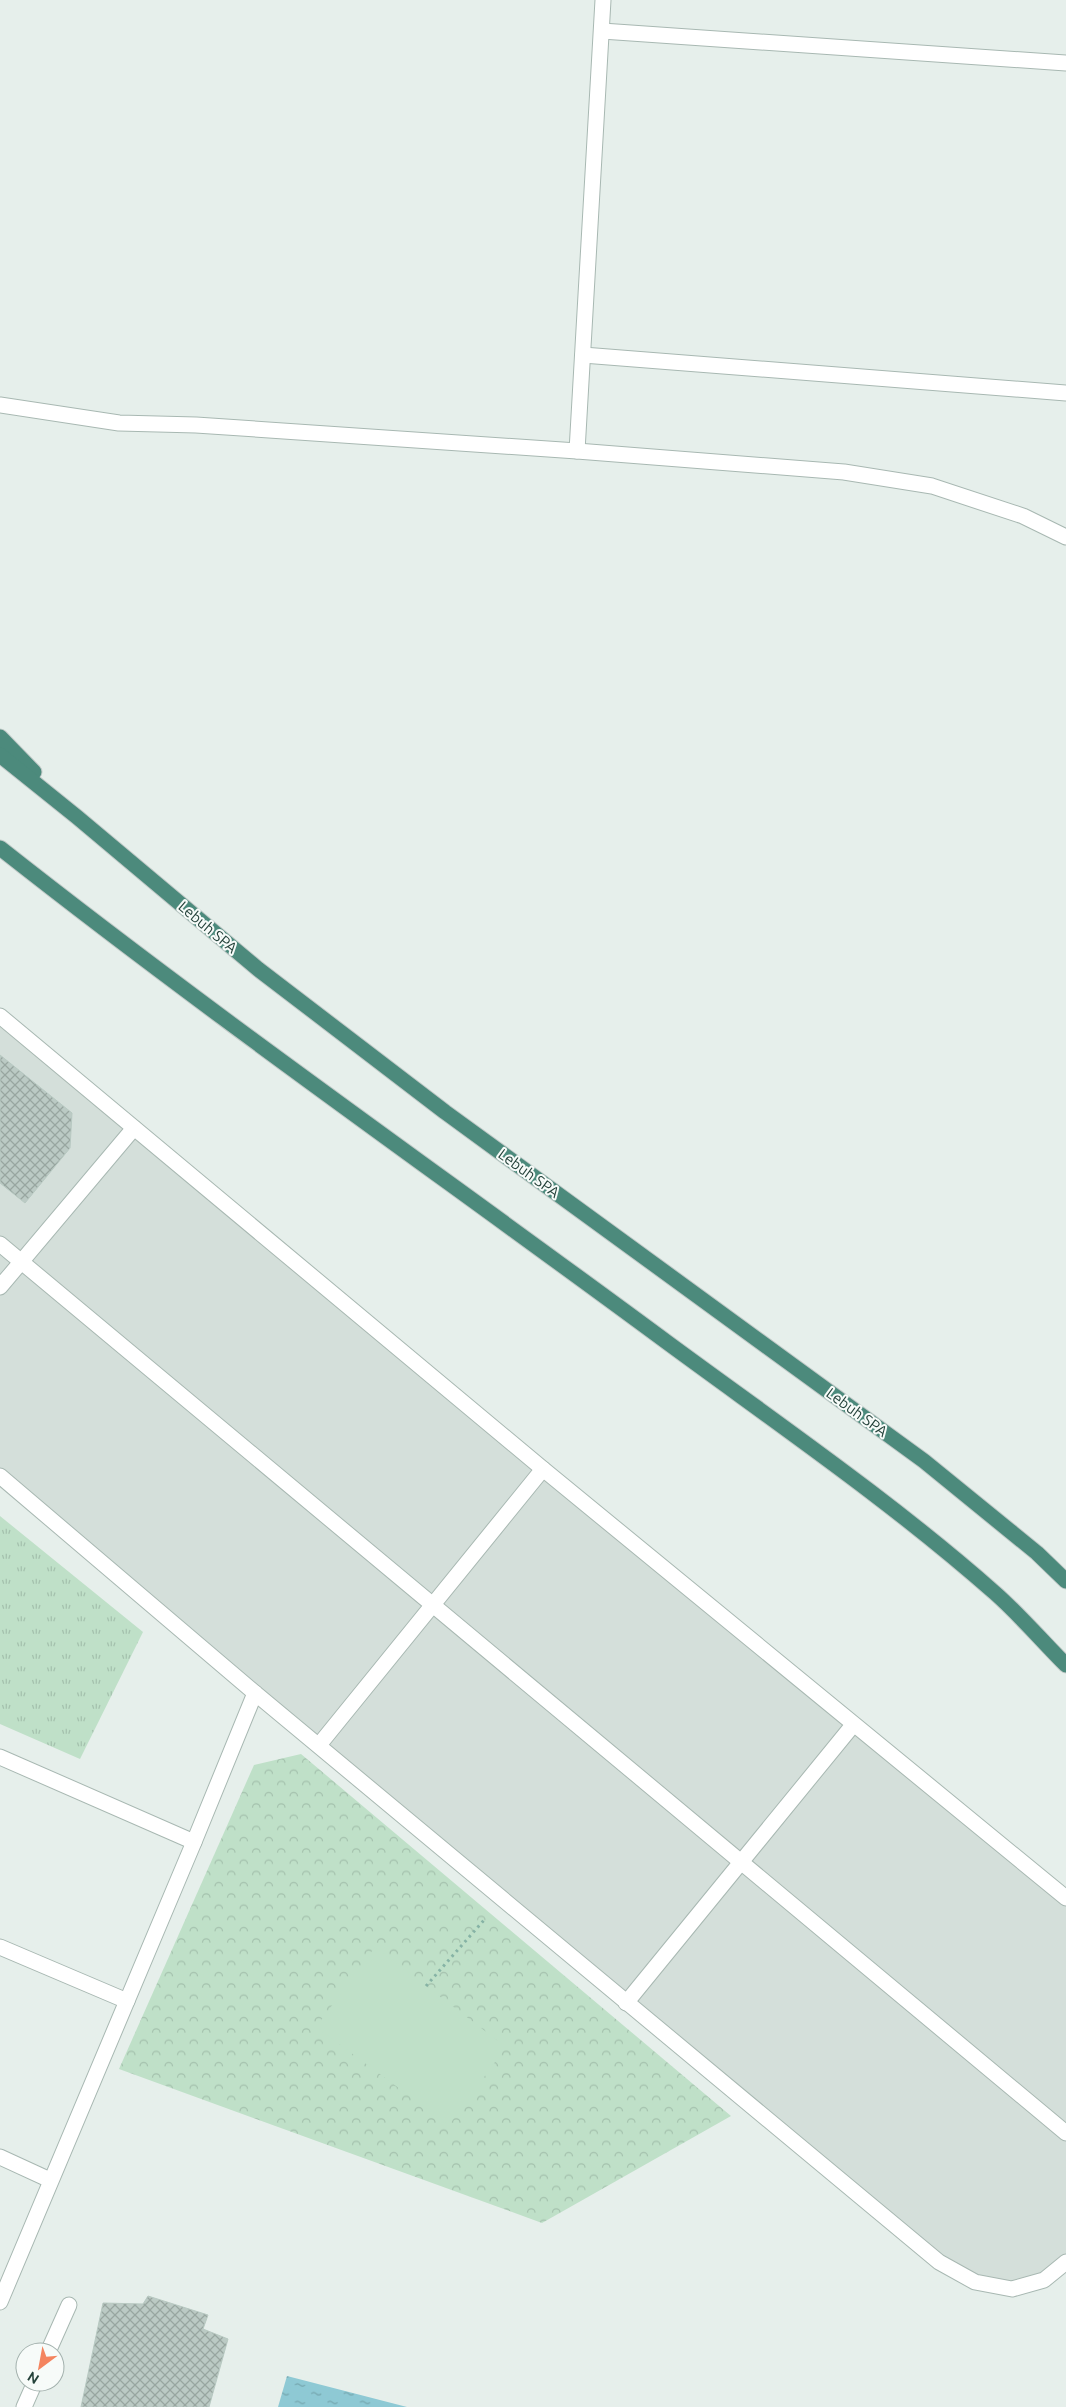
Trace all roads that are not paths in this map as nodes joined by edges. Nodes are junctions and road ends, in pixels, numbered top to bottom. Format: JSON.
{"nodes":[{"id":1,"x":603,"y":0,"type":"edge"},
{"id":2,"x":602,"y":31,"type":"junction"},
{"id":3,"x":1066,"y":63,"type":"edge"},
{"id":4,"x":583,"y":355,"type":"junction"},
{"id":5,"x":1066,"y":393,"type":"edge"},
{"id":6,"x":0,"y":405,"type":"edge"},
{"id":7,"x":577,"y":450,"type":"junction"},
{"id":8,"x":1066,"y":537,"type":"edge"},
{"id":9,"x":0,"y":737,"type":"edge"},
{"id":10,"x":0,"y":755,"type":"edge"},
{"id":11,"x":77,"y":817,"type":"junction"},
{"id":12,"x":0,"y":848,"type":"edge"},
{"id":13,"x":0,"y":1016,"type":"edge"},
{"id":14,"x":134,"y":1128,"type":"junction"},
{"id":15,"x":0,"y":1244,"type":"edge"},
{"id":16,"x":21,"y":1262,"type":"junction"},
{"id":17,"x":0,"y":1287,"type":"edge"},
{"id":18,"x":543,"y":1469,"type":"junction"},
{"id":19,"x":0,"y":1476,"type":"edge"},
{"id":20,"x":1066,"y":1581,"type":"edge"},
{"id":21,"x":433,"y":1604,"type":"junction"},
{"id":22,"x":1066,"y":1665,"type":"edge"},
{"id":23,"x":254,"y":1693,"type":"junction"},
{"id":24,"x":853,"y":1725,"type":"junction"},
{"id":25,"x":319,"y":1745,"type":"junction"},
{"id":26,"x":0,"y":1757,"type":"edge"},
{"id":27,"x":194,"y":1842,"type":"junction"},
{"id":28,"x":740,"y":1861,"type":"junction"},
{"id":29,"x":1066,"y":1898,"type":"edge"},
{"id":30,"x":0,"y":1947,"type":"edge"},
{"id":31,"x":127,"y":2000,"type":"junction"},
{"id":32,"x":626,"y":2004,"type":"junction"},
{"id":33,"x":1066,"y":2133,"type":"edge"},
{"id":34,"x":0,"y":2157,"type":"edge"},
{"id":35,"x":50,"y":2180,"type":"junction"},
{"id":36,"x":1066,"y":2262,"type":"edge"},
{"id":37,"x":0,"y":2302,"type":"edge"},
{"id":38,"x":69,"y":2304,"type":"dead end"},
{"id":39,"x":52,"y":2342,"type":"edge"},
{"id":40,"x":31,"y":2392,"type":"edge"},
{"id":41,"x":24,"y":2407,"type":"edge"}],
"edges":[{"from":1,"to":2,"type":"street"},
{"from":2,"to":3,"type":"street"},
{"from":2,"to":4,"type":"street"},
{"from":4,"to":5,"type":"street"},
{"from":4,"to":7,"type":"street"},
{"from":6,"to":7,"type":"street"},
{"from":7,"to":8,"type":"street"},
{"from":9,"to":11,"type":"highway"},
{"from":10,"to":11,"type":"highway","name":"Lebuh SPA"},
{"from":11,"to":20,"type":"highway","name":"Lebuh SPA"},
{"from":12,"to":22,"type":"highway"},
{"from":13,"to":14,"type":"street"},
{"from":14,"to":16,"type":"street"},
{"from":14,"to":18,"type":"street"},
{"from":15,"to":16,"type":"street"},
{"from":16,"to":17,"type":"street"},
{"from":16,"to":21,"type":"street"},
{"from":18,"to":21,"type":"street"},
{"from":18,"to":24,"type":"street"},
{"from":19,"to":23,"type":"street"},
{"from":21,"to":25,"type":"street"},
{"from":21,"to":28,"type":"street"},
{"from":23,"to":25,"type":"street"},
{"from":23,"to":27,"type":"street"},
{"from":24,"to":28,"type":"street"},
{"from":24,"to":29,"type":"street"},
{"from":25,"to":32,"type":"street"},
{"from":26,"to":27,"type":"street"},
{"from":27,"to":31,"type":"street"},
{"from":28,"to":32,"type":"street"},
{"from":28,"to":33,"type":"street"},
{"from":30,"to":31,"type":"street"},
{"from":31,"to":35,"type":"street"},
{"from":32,"to":36,"type":"street"},
{"from":34,"to":35,"type":"street"},
{"from":35,"to":37,"type":"street"},
{"from":38,"to":39,"type":"street"},
{"from":40,"to":41,"type":"street"}]}
